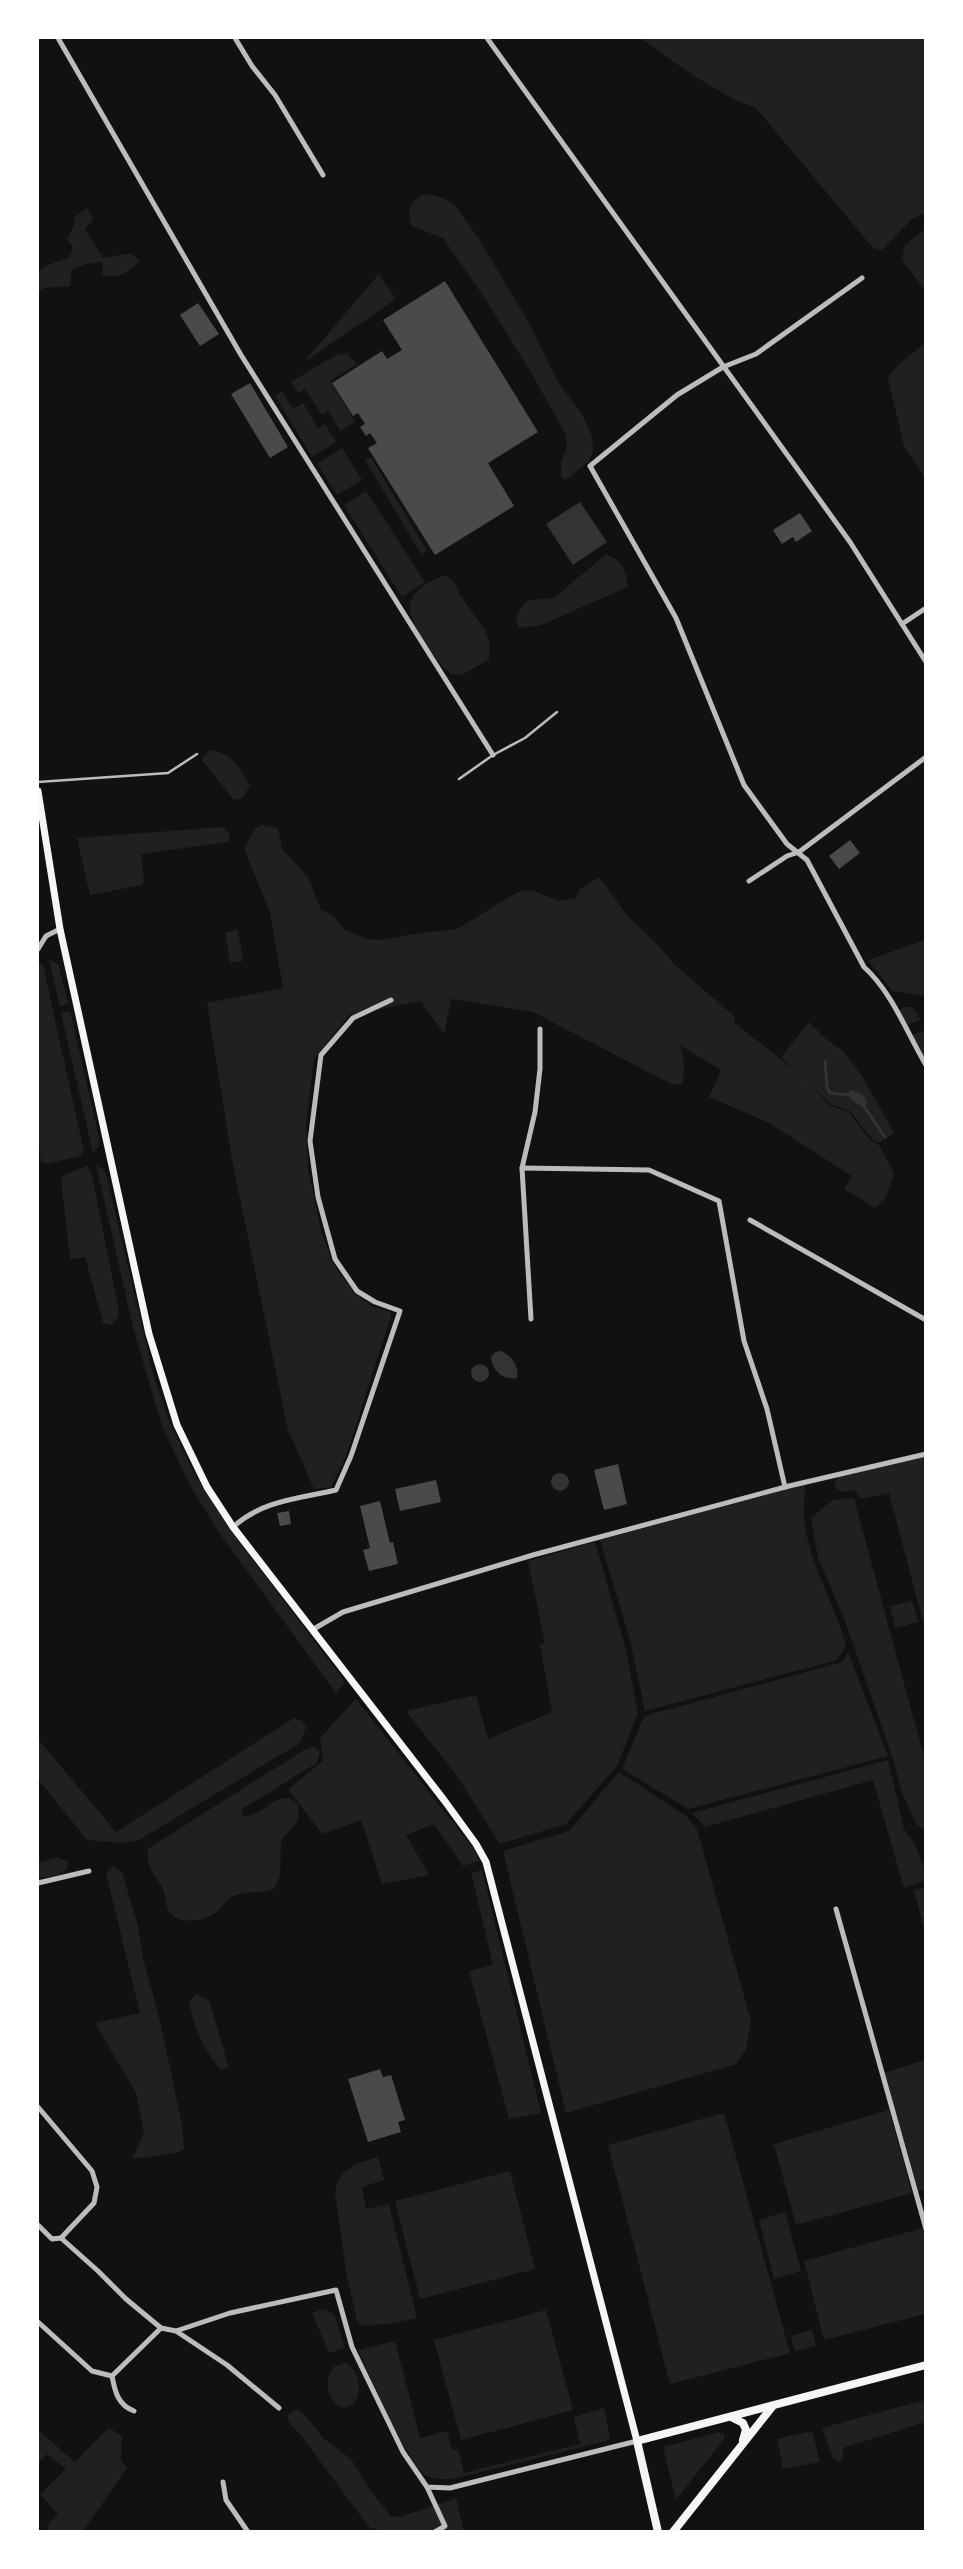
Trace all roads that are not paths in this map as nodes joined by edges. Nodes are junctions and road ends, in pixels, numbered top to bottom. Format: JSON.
{"nodes":[{"id":1,"x":58,"y":38,"type":"edge"},
{"id":2,"x":235,"y":38,"type":"edge"},
{"id":3,"x":487,"y":38,"type":"edge"},
{"id":4,"x":323,"y":175,"type":"dead end"},
{"id":5,"x":862,"y":278,"type":"dead end"},
{"id":6,"x":723,"y":367,"type":"junction"},
{"id":7,"x":926,"y":608,"type":"edge"},
{"id":8,"x":902,"y":624,"type":"junction"},
{"id":9,"x":926,"y":662,"type":"edge"},
{"id":10,"x":558,"y":712,"type":"dead end"},
{"id":11,"x":198,"y":754,"type":"dead end"},
{"id":12,"x":493,"y":755,"type":"junction"},
{"id":13,"x":926,"y":757,"type":"edge"},
{"id":14,"x":460,"y":779,"type":"dead end"},
{"id":15,"x":38,"y":782,"type":"edge"},
{"id":16,"x":38,"y":791,"type":"edge"},
{"id":17,"x":799,"y":852,"type":"junction"},
{"id":18,"x":749,"y":881,"type":"dead end"},
{"id":19,"x":60,"y":929,"type":"junction"},
{"id":20,"x":38,"y":949,"type":"edge"},
{"id":21,"x":391,"y":1000,"type":"dead end"},
{"id":22,"x":540,"y":1030,"type":"dead end"},
{"id":23,"x":926,"y":1066,"type":"edge"},
{"id":24,"x":522,"y":1168,"type":"junction"},
{"id":25,"x":750,"y":1220,"type":"dead end"},
{"id":26,"x":531,"y":1318,"type":"dead end"},
{"id":27,"x":926,"y":1320,"type":"edge"},
{"id":28,"x":926,"y":1454,"type":"edge"},
{"id":29,"x":786,"y":1487,"type":"junction"},
{"id":30,"x":233,"y":1527,"type":"junction"},
{"id":31,"x":312,"y":1630,"type":"junction"},
{"id":32,"x":88,"y":1871,"type":"dead end"},
{"id":33,"x":38,"y":1884,"type":"edge"},
{"id":34,"x":836,"y":1909,"type":"dead end"},
{"id":35,"x":38,"y":2106,"type":"edge"},
{"id":36,"x":38,"y":2225,"type":"edge"},
{"id":37,"x":926,"y":2229,"type":"edge"},
{"id":38,"x":61,"y":2238,"type":"junction"},
{"id":39,"x":38,"y":2322,"type":"edge"},
{"id":40,"x":161,"y":2328,"type":"junction"},
{"id":41,"x":176,"y":2331,"type":"junction"},
{"id":42,"x":926,"y":2365,"type":"edge"},
{"id":43,"x":112,"y":2376,"type":"junction"},
{"id":44,"x":772,"y":2407,"type":"junction"},
{"id":45,"x":279,"y":2408,"type":"dead end"},
{"id":46,"x":134,"y":2411,"type":"dead end"},
{"id":47,"x":728,"y":2418,"type":"junction"},
{"id":48,"x":638,"y":2441,"type":"junction"},
{"id":49,"x":738,"y":2450,"type":"junction"},
{"id":50,"x":223,"y":2482,"type":"dead end"},
{"id":51,"x":427,"y":2487,"type":"junction"},
{"id":52,"x":248,"y":2532,"type":"edge"},
{"id":53,"x":435,"y":2532,"type":"edge"},
{"id":54,"x":658,"y":2532,"type":"edge"},
{"id":55,"x":674,"y":2532,"type":"edge"}],
"edges":[{"from":1,"to":12,"type":"street"},
{"from":2,"to":4,"type":"street"},
{"from":3,"to":6,"type":"street"},
{"from":5,"to":6,"type":"street"},
{"from":6,"to":8,"type":"street"},
{"from":6,"to":17,"type":"street"},
{"from":7,"to":8,"type":"street"},
{"from":8,"to":9,"type":"street"},
{"from":10,"to":12,"type":"lane"},
{"from":11,"to":15,"type":"lane"},
{"from":12,"to":14,"type":"lane"},
{"from":13,"to":17,"type":"street"},
{"from":16,"to":19,"type":"main road"},
{"from":17,"to":18,"type":"street"},
{"from":17,"to":23,"type":"street"},
{"from":19,"to":20,"type":"street"},
{"from":19,"to":30,"type":"main road"},
{"from":21,"to":30,"type":"street"},
{"from":22,"to":24,"type":"street"},
{"from":24,"to":26,"type":"street"},
{"from":24,"to":29,"type":"street"},
{"from":25,"to":27,"type":"street"},
{"from":28,"to":29,"type":"street"},
{"from":29,"to":31,"type":"street"},
{"from":30,"to":31,"type":"main road"},
{"from":31,"to":48,"type":"main road"},
{"from":32,"to":33,"type":"street"},
{"from":34,"to":37,"type":"street"},
{"from":35,"to":38,"type":"street"},
{"from":36,"to":38,"type":"street"},
{"from":38,"to":40,"type":"street"},
{"from":39,"to":43,"type":"street"},
{"from":40,"to":41,"type":"street"},
{"from":40,"to":43,"type":"street"},
{"from":41,"to":45,"type":"street"},
{"from":41,"to":51,"type":"street"},
{"from":42,"to":44,"type":"main road"},
{"from":43,"to":46,"type":"street"},
{"from":44,"to":47,"type":"main road"},
{"from":44,"to":49,"type":"main road"},
{"from":47,"to":48,"type":"main road"},
{"from":47,"to":49,"type":"main road"},
{"from":48,"to":51,"type":"street"},
{"from":48,"to":54,"type":"main road"},
{"from":49,"to":55,"type":"main road"},
{"from":50,"to":52,"type":"street"},
{"from":51,"to":53,"type":"street"}]}
